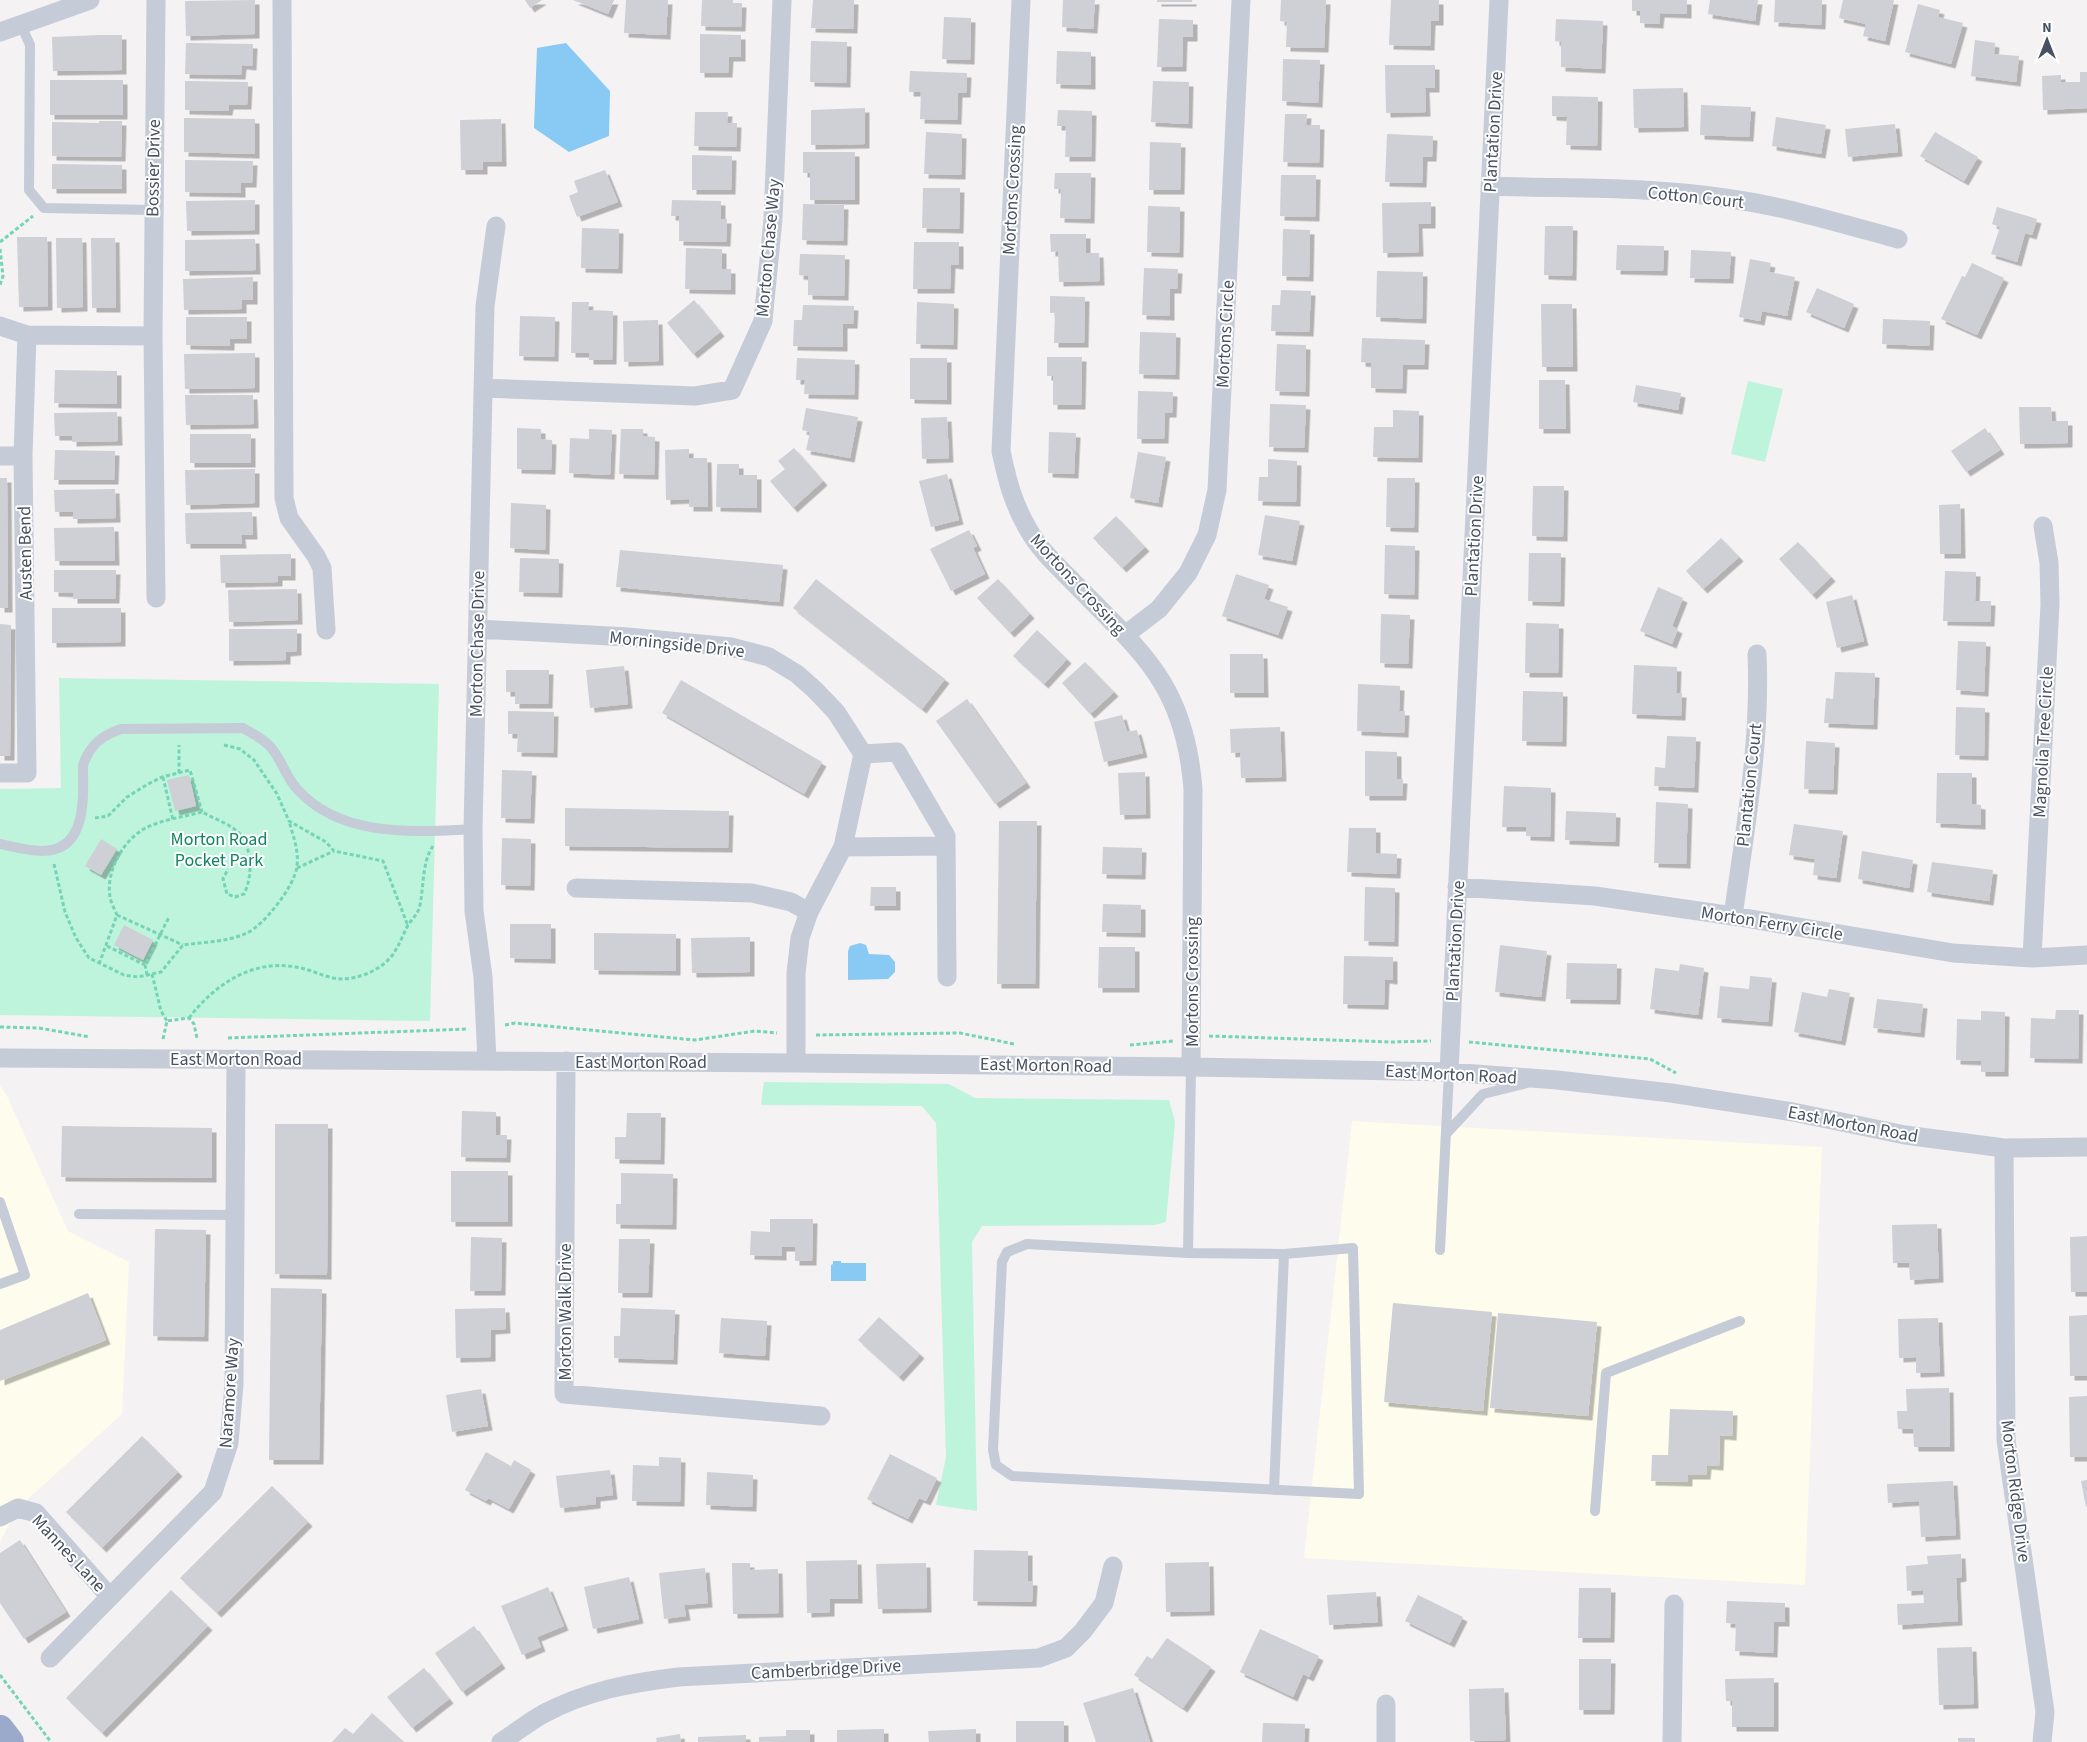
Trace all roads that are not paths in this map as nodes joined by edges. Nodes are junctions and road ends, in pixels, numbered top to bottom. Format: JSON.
{"nodes":[{"id":1,"x":90,"y":0,"type":"edge"},
{"id":2,"x":156,"y":0,"type":"edge"},
{"id":3,"x":282,"y":0,"type":"edge"},
{"id":4,"x":782,"y":0,"type":"edge"},
{"id":5,"x":1021,"y":0,"type":"edge"},
{"id":6,"x":1241,"y":0,"type":"edge"},
{"id":7,"x":1499,"y":0,"type":"edge"},
{"id":8,"x":21,"y":25,"type":"junction"},
{"id":9,"x":0,"y":32,"type":"edge"},
{"id":10,"x":1490,"y":186,"type":"junction"},
{"id":11,"x":153,"y":210,"type":"junction"},
{"id":12,"x":496,"y":226,"type":"dead end"},
{"id":13,"x":1898,"y":239,"type":"dead end"},
{"id":14,"x":0,"y":326,"type":"edge"},
{"id":15,"x":27,"y":335,"type":"junction"},
{"id":16,"x":153,"y":336,"type":"junction"},
{"id":17,"x":484,"y":388,"type":"junction"},
{"id":18,"x":0,"y":456,"type":"edge"},
{"id":19,"x":23,"y":456,"type":"junction"},
{"id":20,"x":2043,"y":526,"type":"dead end"},
{"id":21,"x":156,"y":598,"type":"dead end"},
{"id":22,"x":478,"y":629,"type":"junction"},
{"id":23,"x":326,"y":630,"type":"dead end"},
{"id":24,"x":1125,"y":635,"type":"junction"},
{"id":25,"x":1757,"y":654,"type":"dead end"},
{"id":26,"x":863,"y":754,"type":"junction"},
{"id":27,"x":0,"y":773,"type":"edge"},
{"id":28,"x":473,"y":829,"type":"junction"},
{"id":29,"x":0,"y":844,"type":"edge"},
{"id":30,"x":946,"y":846,"type":"junction"},
{"id":31,"x":842,"y":847,"type":"junction"},
{"id":32,"x":1458,"y":887,"type":"junction"},
{"id":33,"x":576,"y":888,"type":"dead end"},
{"id":34,"x":809,"y":912,"type":"junction"},
{"id":35,"x":1733,"y":916,"type":"junction"},
{"id":36,"x":2087,"y":956,"type":"edge"},
{"id":37,"x":2032,"y":958,"type":"junction"},
{"id":38,"x":947,"y":977,"type":"dead end"},
{"id":39,"x":0,"y":1058,"type":"edge"},
{"id":40,"x":236,"y":1059,"type":"junction"},
{"id":41,"x":487,"y":1061,"type":"junction"},
{"id":42,"x":566,"y":1061,"type":"junction"},
{"id":43,"x":796,"y":1063,"type":"junction"},
{"id":44,"x":1191,"y":1067,"type":"junction"},
{"id":45,"x":1449,"y":1072,"type":"junction"},
{"id":46,"x":1545,"y":1079,"type":"junction"},
{"id":47,"x":1446,"y":1135,"type":"junction"},
{"id":48,"x":2087,"y":1147,"type":"edge"},
{"id":49,"x":2004,"y":1148,"type":"junction"},
{"id":50,"x":0,"y":1202,"type":"edge"},
{"id":51,"x":79,"y":1214,"type":"dead end"},
{"id":52,"x":234,"y":1215,"type":"junction"},
{"id":53,"x":1440,"y":1250,"type":"dead end"},
{"id":54,"x":1188,"y":1253,"type":"junction"},
{"id":55,"x":1284,"y":1254,"type":"junction"},
{"id":56,"x":0,"y":1284,"type":"edge"},
{"id":57,"x":1740,"y":1321,"type":"dead end"},
{"id":58,"x":821,"y":1416,"type":"dead end"},
{"id":59,"x":1274,"y":1490,"type":"junction"},
{"id":60,"x":1596,"y":1511,"type":"dead end"},
{"id":61,"x":0,"y":1517,"type":"edge"},
{"id":62,"x":1113,"y":1566,"type":"dead end"},
{"id":63,"x":110,"y":1597,"type":"junction"},
{"id":64,"x":1674,"y":1604,"type":"dead end"},
{"id":65,"x":50,"y":1658,"type":"dead end"},
{"id":66,"x":1386,"y":1704,"type":"dead end"},
{"id":67,"x":0,"y":1729,"type":"edge"},
{"id":68,"x":10,"y":1742,"type":"edge"},
{"id":69,"x":501,"y":1742,"type":"edge"},
{"id":70,"x":1386,"y":1742,"type":"edge"},
{"id":71,"x":1672,"y":1742,"type":"edge"},
{"id":72,"x":2042,"y":1742,"type":"edge"}],
"edges":[{"from":1,"to":8,"type":"street"},
{"from":2,"to":11,"type":"street","name":"Bossier Drive"},
{"from":3,"to":23,"type":"street"},
{"from":4,"to":17,"type":"street","name":"Morton Chase Way"},
{"from":5,"to":24,"type":"street","name":"Mortons Crossing"},
{"from":6,"to":24,"type":"street","name":"Mortons Circle"},
{"from":7,"to":10,"type":"street","name":"Plantation Drive"},
{"from":8,"to":9,"type":"street"},
{"from":8,"to":11,"type":"lane"},
{"from":10,"to":13,"type":"street","name":"Cotton Court"},
{"from":10,"to":32,"type":"street","name":"Plantation Drive"},
{"from":11,"to":16,"type":"street","name":"Bossier Drive"},
{"from":12,"to":17,"type":"street","name":"Morton Chase Drive"},
{"from":14,"to":15,"type":"street"},
{"from":15,"to":16,"type":"street"},
{"from":15,"to":19,"type":"street","name":"Austen Bend"},
{"from":16,"to":21,"type":"street","name":"Bossier Drive"},
{"from":17,"to":22,"type":"street","name":"Morton Chase Drive"},
{"from":18,"to":19,"type":"street"},
{"from":19,"to":27,"type":"street","name":"Austen Bend"},
{"from":20,"to":37,"type":"street","name":"Magnolia Tree Circle"},
{"from":22,"to":26,"type":"street","name":"Morningside Drive"},
{"from":22,"to":28,"type":"street","name":"Morton Chase Drive"},
{"from":24,"to":44,"type":"street","name":"Mortons Crossing"},
{"from":25,"to":35,"type":"street","name":"Plantation Court"},
{"from":26,"to":30,"type":"street"},
{"from":26,"to":31,"type":"street"},
{"from":28,"to":29,"type":"lane"},
{"from":28,"to":41,"type":"street","name":"Morton Chase Drive"},
{"from":30,"to":31,"type":"street"},
{"from":30,"to":38,"type":"street"},
{"from":31,"to":34,"type":"street"},
{"from":32,"to":35,"type":"street","name":"Morton Ferry Circle"},
{"from":32,"to":45,"type":"street","name":"Plantation Drive"},
{"from":33,"to":34,"type":"street"},
{"from":34,"to":43,"type":"street"},
{"from":35,"to":37,"type":"street","name":"Morton Ferry Circle"},
{"from":36,"to":37,"type":"street","name":"Morton Ferry Circle"},
{"from":39,"to":40,"type":"street","name":"East Morton Road"},
{"from":40,"to":41,"type":"street","name":"East Morton Road"},
{"from":40,"to":52,"type":"street","name":"Naramore Way"},
{"from":41,"to":42,"type":"street","name":"East Morton Road"},
{"from":42,"to":43,"type":"street","name":"East Morton Road"},
{"from":42,"to":58,"type":"street","name":"Morton Walk Drive"},
{"from":43,"to":44,"type":"street","name":"East Morton Road"},
{"from":44,"to":45,"type":"street","name":"East Morton Road"},
{"from":44,"to":54,"type":"lane"},
{"from":45,"to":46,"type":"street","name":"East Morton Road"},
{"from":45,"to":47,"type":"lane"},
{"from":46,"to":47,"type":"lane"},
{"from":46,"to":49,"type":"street","name":"East Morton Road"},
{"from":47,"to":53,"type":"lane"},
{"from":48,"to":49,"type":"street","name":"East Morton Road"},
{"from":49,"to":72,"type":"street","name":"Morton Ridge Drive"},
{"from":50,"to":56,"type":"lane"},
{"from":51,"to":52,"type":"lane"},
{"from":52,"to":63,"type":"street","name":"Naramore Way"},
{"from":54,"to":55,"type":"lane"},
{"from":54,"to":59,"type":"lane"},
{"from":55,"to":59,"type":"lane"},
{"from":55,"to":59,"type":"lane"},
{"from":57,"to":60,"type":"lane"},
{"from":61,"to":63,"type":"street","name":"Mannes Lane"},
{"from":62,"to":69,"type":"street","name":"Camberbridge Drive"},
{"from":63,"to":65,"type":"street","name":"Naramore Way"},
{"from":64,"to":71,"type":"street"},
{"from":66,"to":70,"type":"street"},
{"from":67,"to":68,"type":"highway"}]}
